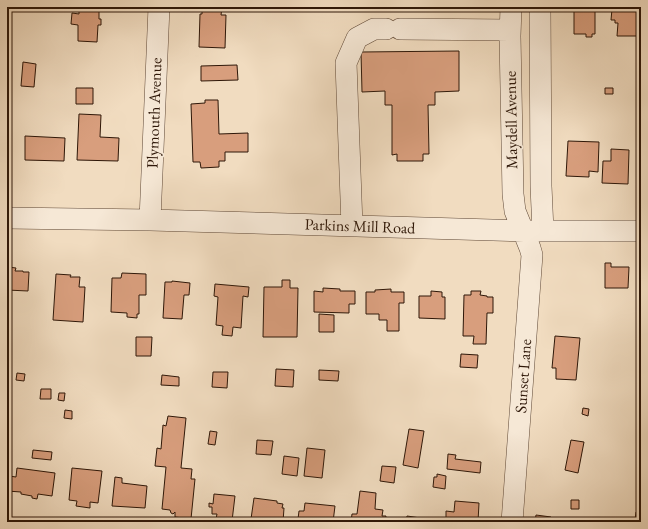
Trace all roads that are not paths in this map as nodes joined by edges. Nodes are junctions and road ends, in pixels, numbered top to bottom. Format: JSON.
{"nodes":[{"id":1,"x":159,"y":7,"type":"edge"},
{"id":2,"x":511,"y":7,"type":"edge"},
{"id":3,"x":540,"y":7,"type":"edge"},
{"id":4,"x":510,"y":30,"type":"junction"},
{"id":5,"x":7,"y":218,"type":"edge"},
{"id":6,"x":150,"y":220,"type":"junction"},
{"id":7,"x":352,"y":226,"type":"junction"},
{"id":8,"x":533,"y":231,"type":"junction"},
{"id":9,"x":641,"y":231,"type":"edge"},
{"id":10,"x":512,"y":522,"type":"edge"}],
"edges":[{"from":1,"to":6,"type":"street","name":"Plymouth Avenue"},
{"from":2,"to":4,"type":"street","name":"Maydell Avenue"},
{"from":3,"to":8,"type":"street"},
{"from":4,"to":7,"type":"street"},
{"from":4,"to":8,"type":"street","name":"Maydell Avenue"},
{"from":5,"to":6,"type":"street","name":"Parkins Mill Road"},
{"from":6,"to":7,"type":"street","name":"Parkins Mill Road"},
{"from":7,"to":8,"type":"street","name":"Parkins Mill Road"},
{"from":8,"to":9,"type":"street","name":"Parkins Mill Road"},
{"from":8,"to":10,"type":"street","name":"Sunset Lane"}]}
